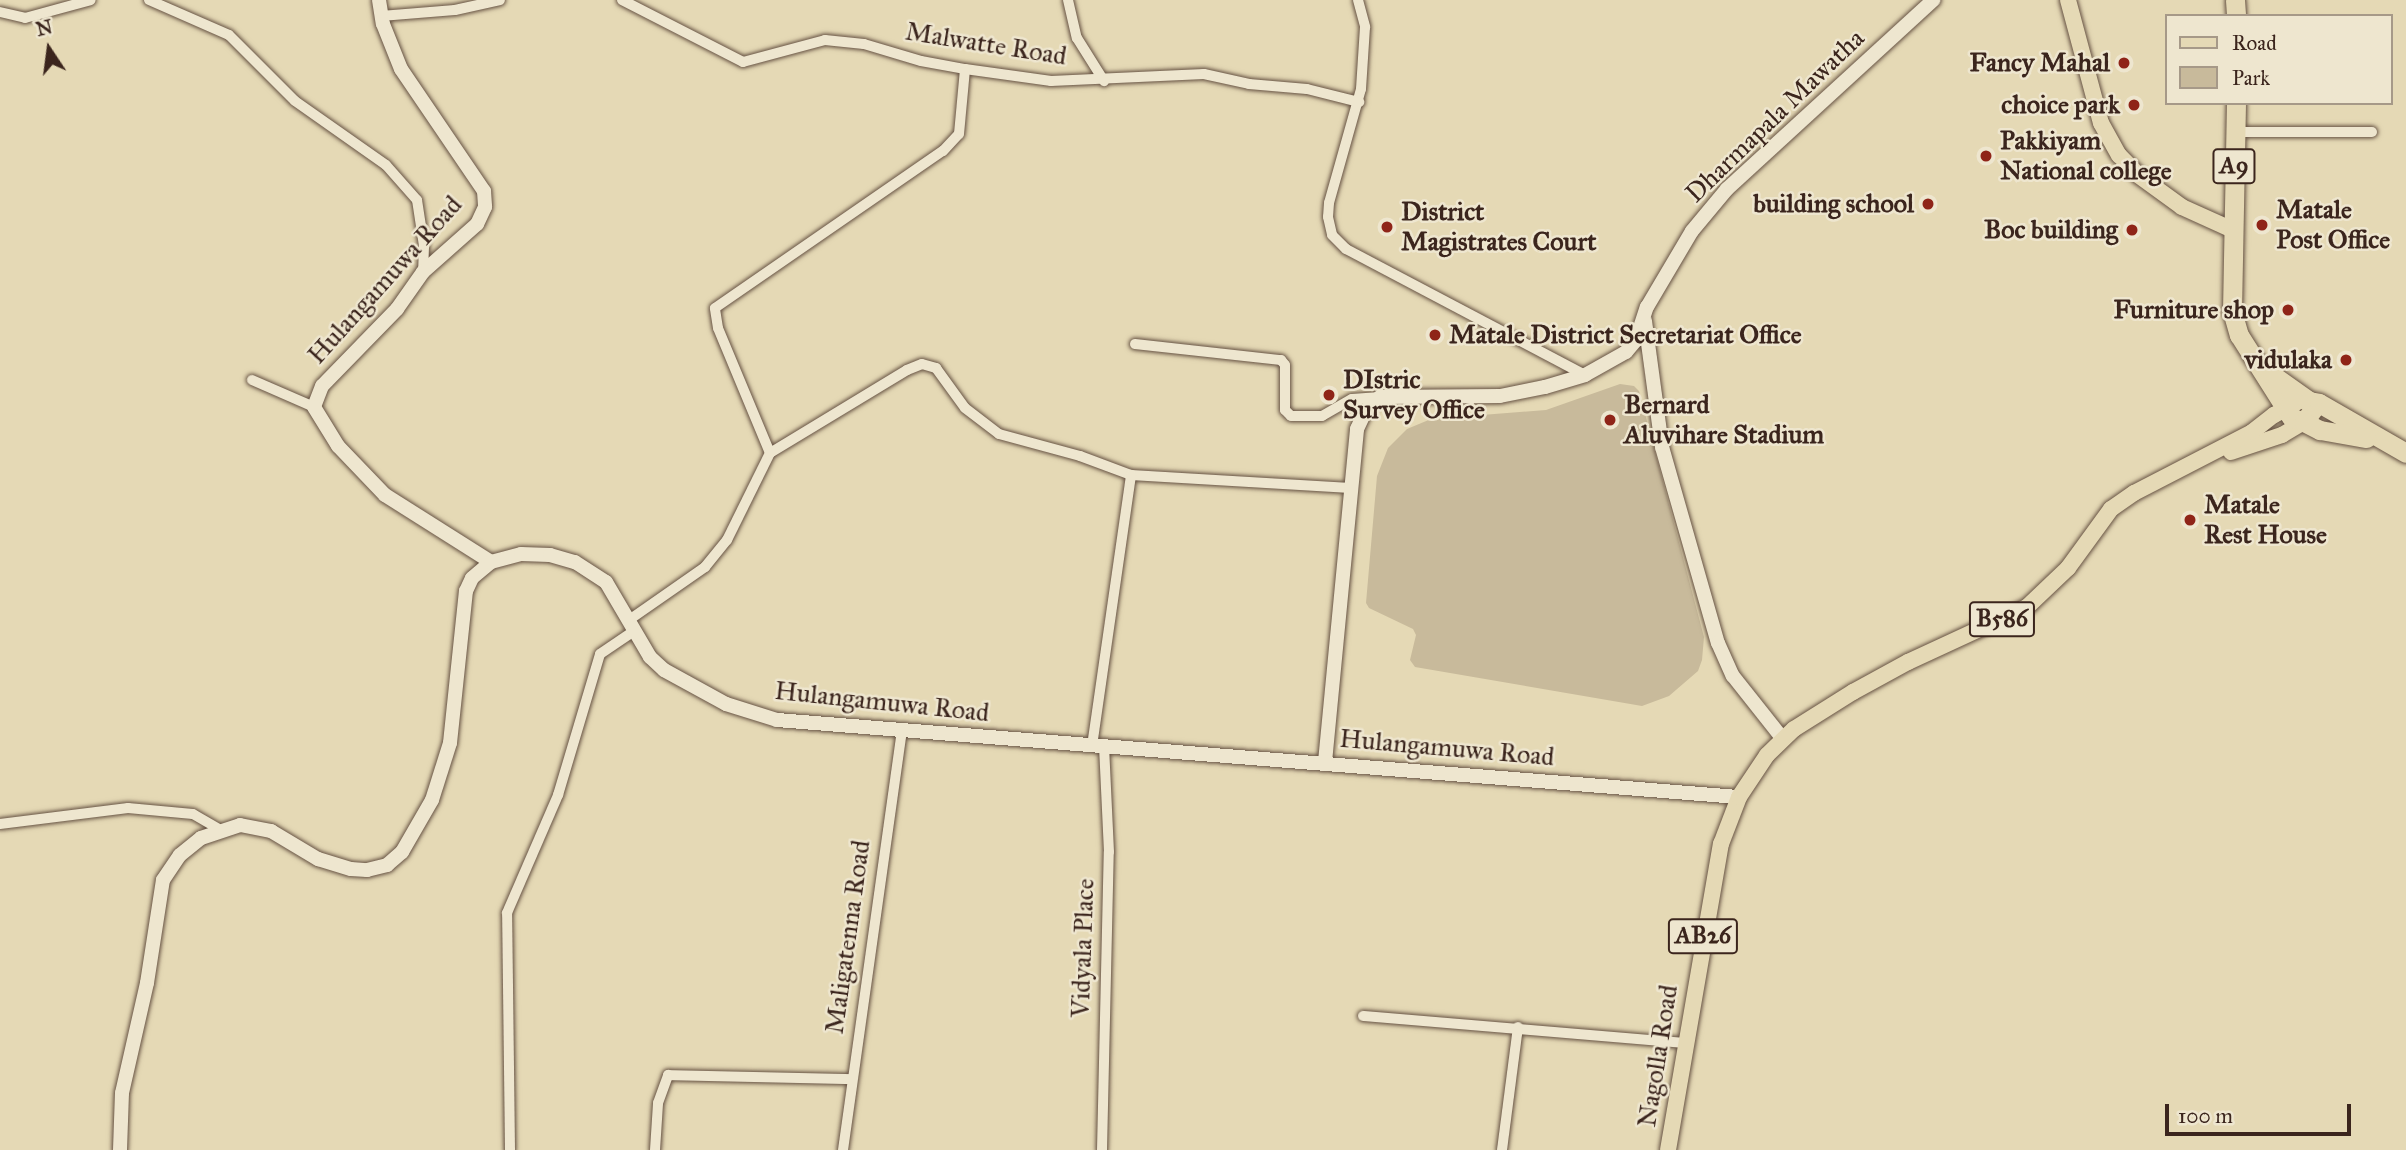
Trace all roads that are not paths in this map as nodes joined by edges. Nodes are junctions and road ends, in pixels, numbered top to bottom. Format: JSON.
{"nodes":[{"id":1,"x":91,"y":0,"type":"edge"},
{"id":2,"x":149,"y":0,"type":"edge"},
{"id":3,"x":379,"y":0,"type":"edge"},
{"id":4,"x":499,"y":0,"type":"edge"},
{"id":5,"x":622,"y":0,"type":"edge"},
{"id":6,"x":1068,"y":0,"type":"edge"},
{"id":7,"x":1358,"y":0,"type":"edge"},
{"id":8,"x":1933,"y":0,"type":"edge"},
{"id":9,"x":2068,"y":0,"type":"edge"},
{"id":10,"x":0,"y":12,"type":"edge"},
{"id":11,"x":381,"y":16,"type":"junction"},
{"id":12,"x":964,"y":69,"type":"junction"},
{"id":13,"x":1104,"y":81,"type":"junction"},
{"id":14,"x":1359,"y":102,"type":"junction"},
{"id":15,"x":2236,"y":105,"type":"edge"},
{"id":16,"x":2235,"y":132,"type":"junction"},
{"id":17,"x":2372,"y":132,"type":"dead end"},
{"id":18,"x":2232,"y":230,"type":"junction"},
{"id":19,"x":423,"y":272,"type":"junction"},
{"id":20,"x":1645,"y":316,"type":"junction"},
{"id":21,"x":1135,"y":344,"type":"dead end"},
{"id":22,"x":2263,"y":368,"type":"junction"},
{"id":23,"x":1585,"y":375,"type":"junction"},
{"id":24,"x":252,"y":380,"type":"dead end"},
{"id":25,"x":1380,"y":397,"type":"junction"},
{"id":26,"x":2309,"y":401,"type":"junction"},
{"id":27,"x":314,"y":407,"type":"junction"},
{"id":28,"x":2288,"y":408,"type":"junction"},
{"id":29,"x":2304,"y":422,"type":"junction"},
{"id":30,"x":2381,"y":440,"type":"junction"},
{"id":31,"x":770,"y":453,"type":"junction"},
{"id":32,"x":2406,"y":453,"type":"edge"},
{"id":33,"x":2191,"y":463,"type":"junction"},
{"id":34,"x":1130,"y":475,"type":"junction"},
{"id":35,"x":1351,"y":488,"type":"junction"},
{"id":36,"x":491,"y":562,"type":"junction"},
{"id":37,"x":632,"y":625,"type":"junction"},
{"id":38,"x":902,"y":732,"type":"junction"},
{"id":39,"x":1783,"y":739,"type":"junction"},
{"id":40,"x":1098,"y":747,"type":"junction"},
{"id":41,"x":1325,"y":762,"type":"junction"},
{"id":42,"x":1739,"y":797,"type":"junction"},
{"id":43,"x":0,"y":824,"type":"edge"},
{"id":44,"x":221,"y":830,"type":"junction"},
{"id":45,"x":1363,"y":1016,"type":"dead end"},
{"id":46,"x":1518,"y":1027,"type":"junction"},
{"id":47,"x":1686,"y":1043,"type":"junction"},
{"id":48,"x":850,"y":1079,"type":"junction"},
{"id":49,"x":120,"y":1150,"type":"edge"},
{"id":50,"x":510,"y":1150,"type":"edge"},
{"id":51,"x":655,"y":1150,"type":"edge"},
{"id":52,"x":843,"y":1150,"type":"edge"},
{"id":53,"x":1102,"y":1150,"type":"edge"},
{"id":54,"x":1502,"y":1150,"type":"edge"},
{"id":55,"x":1668,"y":1150,"type":"edge"}],
"edges":[{"from":1,"to":10,"type":"street"},
{"from":2,"to":19,"type":"street"},
{"from":3,"to":11,"type":"street","name":"Hulangamuwa Road"},
{"from":4,"to":11,"type":"street"},
{"from":5,"to":12,"type":"street","name":"Malwatte Road"},
{"from":6,"to":13,"type":"street"},
{"from":7,"to":14,"type":"street"},
{"from":8,"to":20,"type":"street","name":"Dharmapala Mawatha"},
{"from":9,"to":18,"type":"main road"},
{"from":11,"to":19,"type":"street","name":"Hulangamuwa Road"},
{"from":12,"to":13,"type":"street","name":"Malwatte Road"},
{"from":12,"to":31,"type":"street"},
{"from":13,"to":14,"type":"street","name":"Malwatte Road"},
{"from":14,"to":23,"type":"street"},
{"from":15,"to":16,"type":"highway","number":"A9"},
{"from":16,"to":17,"type":"street"},
{"from":16,"to":18,"type":"highway","number":"A9"},
{"from":18,"to":22,"type":"highway","number":"A9"},
{"from":19,"to":27,"type":"street","name":"Hulangamuwa Road"},
{"from":20,"to":23,"type":"street","name":"Dharmapala Mawatha"},
{"from":20,"to":39,"type":"street"},
{"from":21,"to":25,"type":"street"},
{"from":22,"to":26,"type":"highway","number":"A9"},
{"from":22,"to":28,"type":"highway","number":"A9"},
{"from":23,"to":25,"type":"street","name":"Dharmapala Mawatha"},
{"from":24,"to":27,"type":"street"},
{"from":25,"to":35,"type":"street"},
{"from":26,"to":28,"type":"highway"},
{"from":26,"to":29,"type":"highway"},
{"from":26,"to":30,"type":"highway","number":"A9"},
{"from":27,"to":36,"type":"street","name":"Hulangamuwa Road"},
{"from":28,"to":29,"type":"highway"},
{"from":28,"to":33,"type":"main road","number":"B586"},
{"from":29,"to":30,"type":"highway","number":"A9"},
{"from":29,"to":33,"type":"main road","number":"B586"},
{"from":30,"to":32,"type":"highway","number":"A9"},
{"from":31,"to":34,"type":"street"},
{"from":31,"to":37,"type":"street"},
{"from":33,"to":39,"type":"main road","number":"B586"},
{"from":34,"to":35,"type":"street"},
{"from":34,"to":40,"type":"street","name":"Vidyala Place"},
{"from":35,"to":41,"type":"street"},
{"from":36,"to":37,"type":"street","name":"Hulangamuwa Road"},
{"from":36,"to":44,"type":"street"},
{"from":37,"to":38,"type":"street","name":"Hulangamuwa Road"},
{"from":37,"to":50,"type":"street"},
{"from":38,"to":40,"type":"street","name":"Hulangamuwa Road"},
{"from":38,"to":48,"type":"street","name":"Maligatenna Road"},
{"from":39,"to":42,"type":"main road","name":"Nagolla Road","number":"AB26"},
{"from":40,"to":41,"type":"street","name":"Hulangamuwa Road"},
{"from":40,"to":53,"type":"street","name":"Vidyala Place"},
{"from":41,"to":42,"type":"street","name":"Hulangamuwa Road"},
{"from":42,"to":47,"type":"main road","name":"Nagolla Road","number":"AB26"},
{"from":43,"to":44,"type":"street"},
{"from":44,"to":49,"type":"street"},
{"from":45,"to":46,"type":"street"},
{"from":46,"to":47,"type":"street"},
{"from":46,"to":54,"type":"street"},
{"from":47,"to":55,"type":"main road","name":"Nagolla Road","number":"AB26"},
{"from":48,"to":51,"type":"street"},
{"from":48,"to":52,"type":"street","name":"Maligatenna Road"}]}
